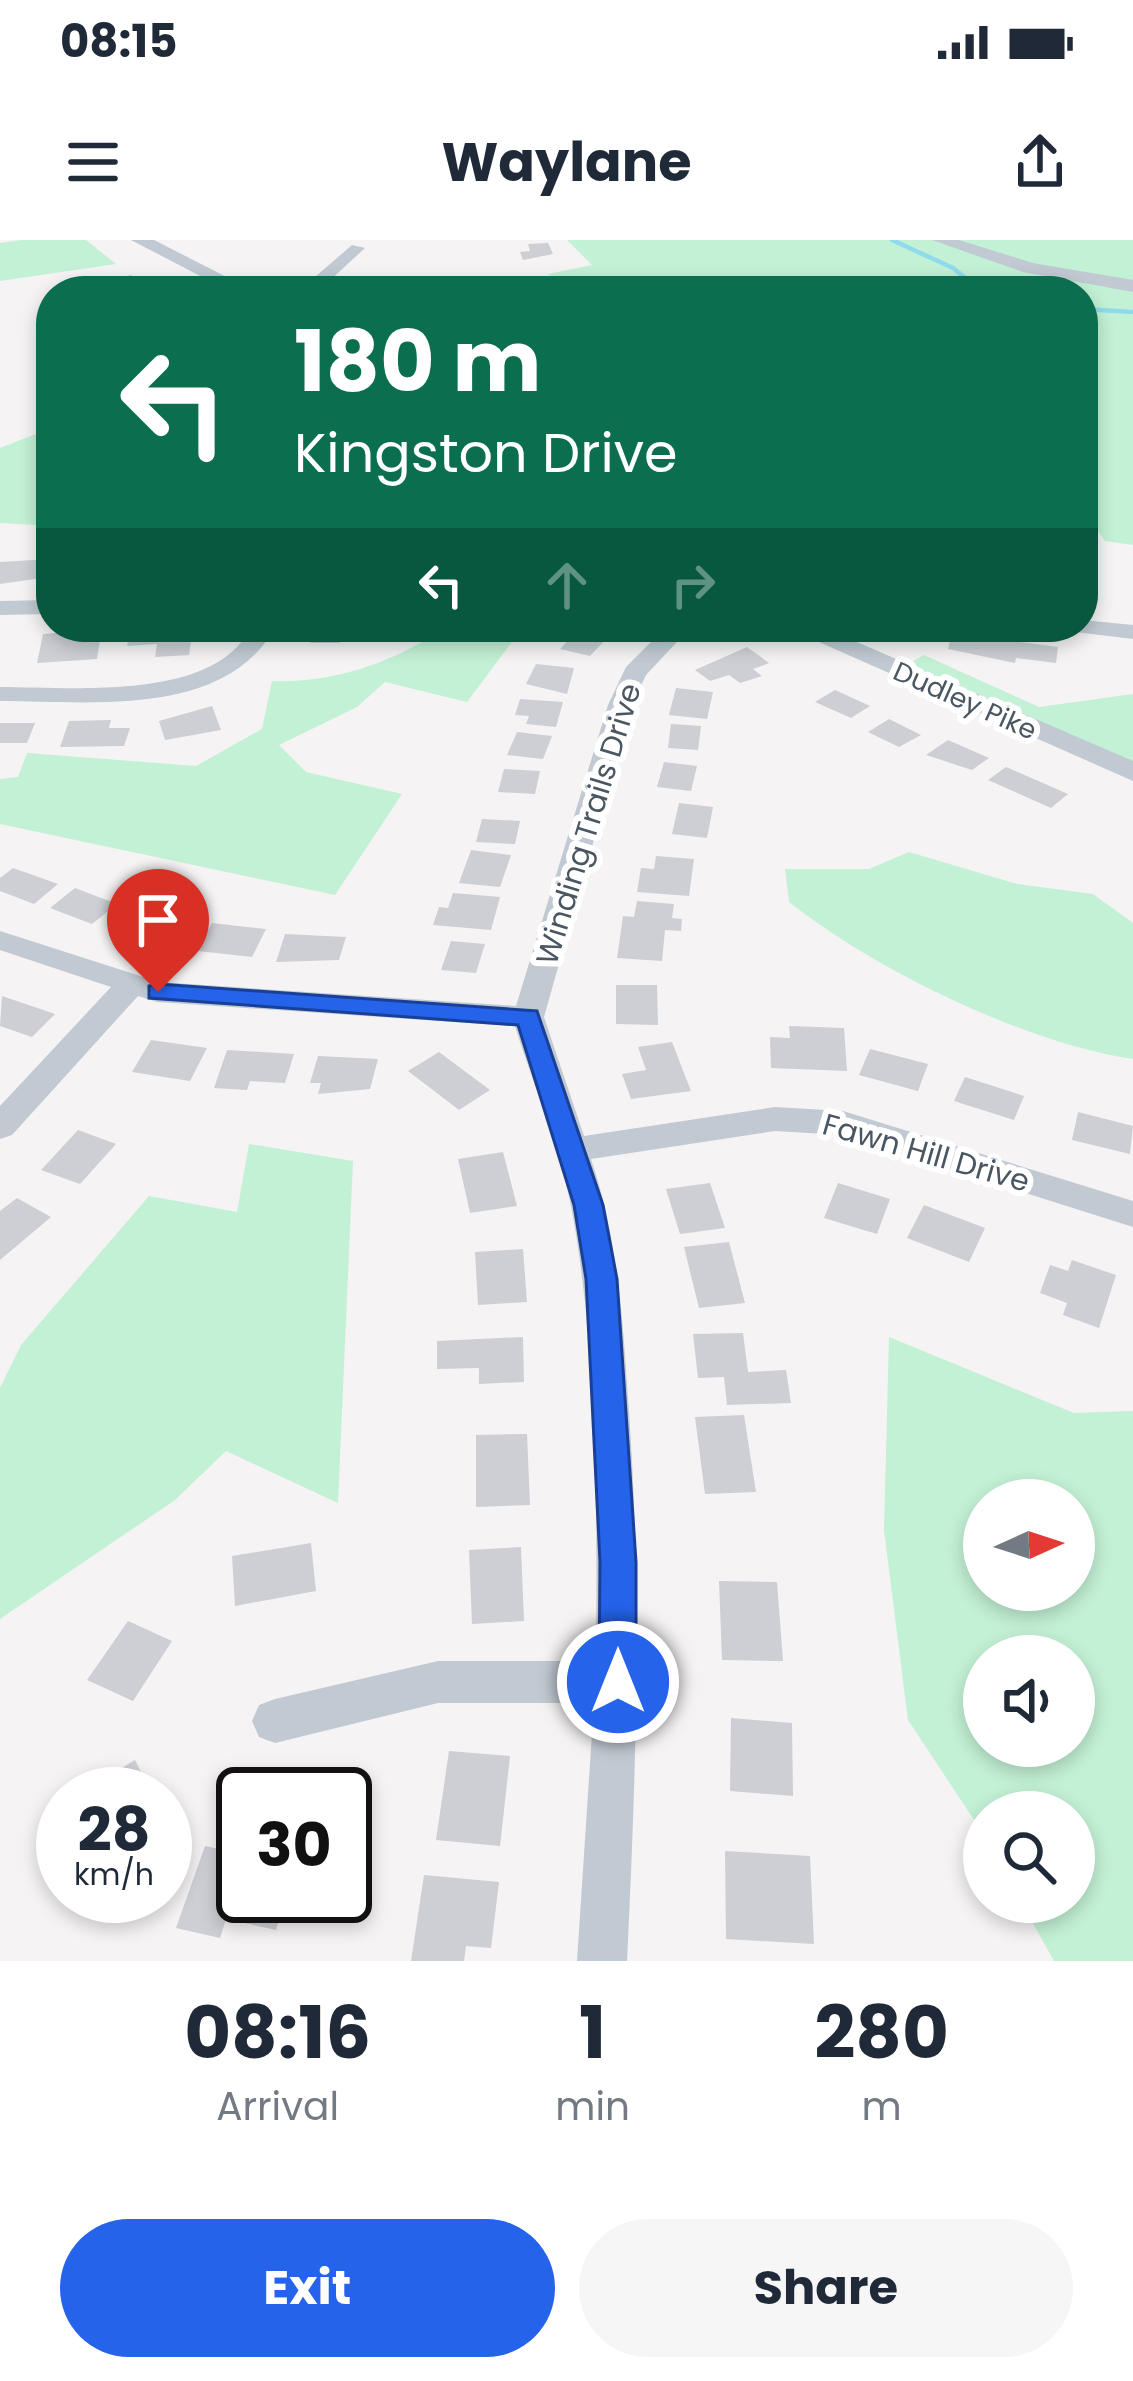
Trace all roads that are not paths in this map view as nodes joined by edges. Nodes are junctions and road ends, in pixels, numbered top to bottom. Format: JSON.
{"nodes":[{"id":1,"x":140,"y":240,"type":"edge"},
{"id":2,"x":941,"y":240,"type":"edge"},
{"id":3,"x":355,"y":244,"type":"edge"},
{"id":4,"x":377,"y":244,"type":"dead end"},
{"id":5,"x":213,"y":276,"type":"edge"},
{"id":6,"x":326,"y":276,"type":"edge"},
{"id":7,"x":1076,"y":276,"type":"edge"},
{"id":8,"x":1098,"y":280,"type":"edge"},
{"id":9,"x":1133,"y":286,"type":"edge"},
{"id":10,"x":36,"y":607,"type":"edge"},
{"id":11,"x":0,"y":608,"type":"edge"},
{"id":12,"x":1098,"y":628,"type":"edge"},
{"id":13,"x":1133,"y":632,"type":"edge"},
{"id":14,"x":254,"y":642,"type":"edge"},
{"id":15,"x":664,"y":642,"type":"edge"},
{"id":16,"x":834,"y":642,"type":"edge"},
{"id":17,"x":0,"y":694,"type":"edge"},
{"id":18,"x":1133,"y":772,"type":"edge"},
{"id":19,"x":0,"y":940,"type":"edge"},
{"id":20,"x":130,"y":986,"type":"junction"},
{"id":21,"x":528,"y":1017,"type":"junction"},
{"id":22,"x":0,"y":1127,"type":"edge"},
{"id":23,"x":572,"y":1150,"type":"junction"},
{"id":24,"x":1133,"y":1214,"type":"edge"},
{"id":25,"x":618,"y":1682,"type":"junction"},
{"id":26,"x":275,"y":1721,"type":"dead end"},
{"id":27,"x":602,"y":1961,"type":"edge"}],
"edges":[{"from":1,"to":5,"type":"street"},
{"from":2,"to":7,"type":"street"},
{"from":3,"to":4,"type":"street"},
{"from":3,"to":6,"type":"street"},
{"from":8,"to":9,"type":"street"},
{"from":10,"to":11,"type":"street"},
{"from":12,"to":13,"type":"street"},
{"from":14,"to":17,"type":"street"},
{"from":15,"to":21,"type":"street","name":"Winding Trails Drive"},
{"from":16,"to":18,"type":"street","name":"Dudley Pike"},
{"from":19,"to":20,"type":"street"},
{"from":20,"to":21,"type":"street"},
{"from":20,"to":22,"type":"street"},
{"from":21,"to":23,"type":"street"},
{"from":23,"to":24,"type":"street","name":"Fawn Hill Drive"},
{"from":23,"to":25,"type":"street"},
{"from":25,"to":26,"type":"street"},
{"from":25,"to":27,"type":"street"}]}
